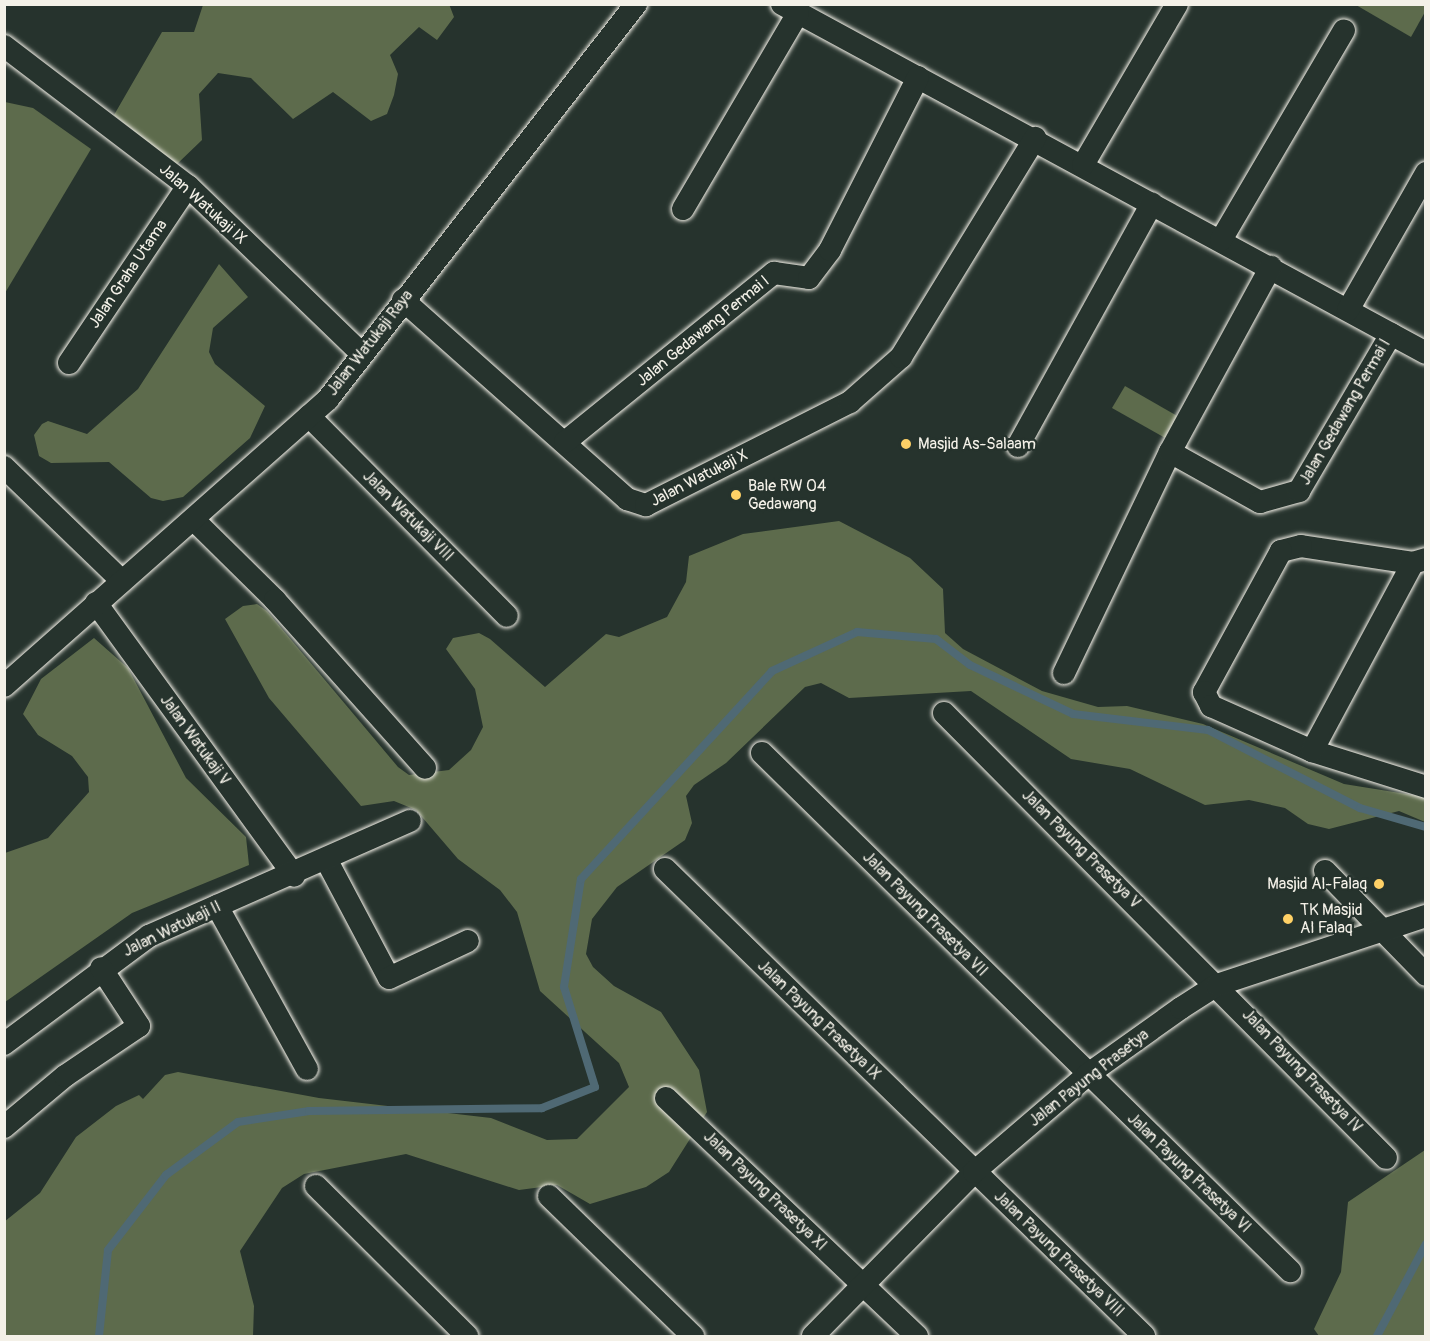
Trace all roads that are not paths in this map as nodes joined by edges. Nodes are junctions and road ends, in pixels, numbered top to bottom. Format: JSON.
{"nodes":[{"id":1,"x":1177,"y":4,"type":"edge"},
{"id":2,"x":630,"y":6,"type":"edge"},
{"id":3,"x":790,"y":9,"type":"edge"},
{"id":4,"x":1344,"y":30,"type":"dead end"},
{"id":5,"x":4,"y":46,"type":"edge"},
{"id":6,"x":918,"y":77,"type":"junction"},
{"id":7,"x":1035,"y":138,"type":"junction"},
{"id":8,"x":1083,"y":165,"type":"junction"},
{"id":9,"x":1425,"y":173,"type":"edge"},
{"id":10,"x":188,"y":186,"type":"junction"},
{"id":11,"x":1152,"y":203,"type":"junction"},
{"id":12,"x":682,"y":209,"type":"dead end"},
{"id":13,"x":1221,"y":240,"type":"junction"},
{"id":14,"x":1271,"y":267,"type":"junction"},
{"id":15,"x":403,"y":300,"type":"junction"},
{"id":16,"x":1348,"y":310,"type":"junction"},
{"id":17,"x":1391,"y":334,"type":"junction"},
{"id":18,"x":1425,"y":353,"type":"edge"},
{"id":19,"x":362,"y":354,"type":"junction"},
{"id":20,"x":69,"y":363,"type":"dead end"},
{"id":21,"x":309,"y":416,"type":"junction"},
{"id":22,"x":565,"y":442,"type":"junction"},
{"id":23,"x":1017,"y":446,"type":"dead end"},
{"id":24,"x":1170,"y":452,"type":"junction"},
{"id":25,"x":4,"y":466,"type":"edge"},
{"id":26,"x":194,"y":520,"type":"junction"},
{"id":27,"x":1419,"y":561,"type":"edge"},
{"id":28,"x":122,"y":581,"type":"junction"},
{"id":29,"x":96,"y":603,"type":"junction"},
{"id":30,"x":507,"y":616,"type":"dead end"},
{"id":31,"x":1065,"y":673,"type":"dead end"},
{"id":32,"x":4,"y":686,"type":"edge"},
{"id":33,"x":944,"y":713,"type":"dead end"},
{"id":34,"x":1311,"y":751,"type":"junction"},
{"id":35,"x":762,"y":753,"type":"dead end"},
{"id":36,"x":425,"y":768,"type":"dead end"},
{"id":37,"x":1425,"y":788,"type":"edge"},
{"id":38,"x":410,"y":821,"type":"dead end"},
{"id":39,"x":327,"y":861,"type":"junction"},
{"id":40,"x":665,"y":869,"type":"dead end"},
{"id":41,"x":1325,"y":871,"type":"dead end"},
{"id":42,"x":294,"y":876,"type":"junction"},
{"id":43,"x":217,"y":906,"type":"junction"},
{"id":44,"x":1425,"y":916,"type":"edge"},
{"id":45,"x":1382,"y":931,"type":"junction"},
{"id":46,"x":468,"y":941,"type":"dead end"},
{"id":47,"x":101,"y":969,"type":"junction"},
{"id":48,"x":1425,"y":975,"type":"edge"},
{"id":49,"x":1217,"y":985,"type":"junction"},
{"id":50,"x":4,"y":1044,"type":"edge"},
{"id":51,"x":307,"y":1069,"type":"dead end"},
{"id":52,"x":1087,"y":1076,"type":"junction"},
{"id":53,"x":666,"y":1098,"type":"dead end"},
{"id":54,"x":4,"y":1127,"type":"edge"},
{"id":55,"x":1386,"y":1158,"type":"dead end"},
{"id":56,"x":974,"y":1172,"type":"junction"},
{"id":57,"x":316,"y":1186,"type":"dead end"},
{"id":58,"x":549,"y":1196,"type":"dead end"},
{"id":59,"x":1290,"y":1271,"type":"dead end"},
{"id":60,"x":863,"y":1285,"type":"junction"},
{"id":61,"x":467,"y":1336,"type":"edge"},
{"id":62,"x":693,"y":1336,"type":"edge"},
{"id":63,"x":813,"y":1336,"type":"edge"},
{"id":64,"x":917,"y":1336,"type":"edge"},
{"id":65,"x":1144,"y":1336,"type":"edge"}],
"edges":[{"from":1,"to":8,"type":"street"},
{"from":2,"to":15,"type":"street","name":"Jalan Watukaji Raya"},
{"from":3,"to":6,"type":"street","name":"Jalan Gedawang Permai I"},
{"from":3,"to":12,"type":"street","name":"Jalan Gedawang Permai I"},
{"from":4,"to":13,"type":"street"},
{"from":5,"to":10,"type":"street","name":"Jalan Watukaji IX"},
{"from":6,"to":7,"type":"street","name":"Jalan Gedawang Permai I"},
{"from":6,"to":22,"type":"street","name":"Jalan Gedawang Permai I"},
{"from":7,"to":8,"type":"street","name":"Jalan Gedawang Permai I"},
{"from":7,"to":22,"type":"street","name":"Jalan Watukaji X"},
{"from":8,"to":11,"type":"street","name":"Jalan Gedawang Permai I"},
{"from":9,"to":16,"type":"street"},
{"from":10,"to":19,"type":"street","name":"Jalan Watukaji IX"},
{"from":10,"to":20,"type":"street","name":"Jalan Graha Utama"},
{"from":11,"to":13,"type":"street","name":"Jalan Gedawang Permai I"},
{"from":11,"to":23,"type":"street"},
{"from":13,"to":14,"type":"street","name":"Jalan Gedawang Permai I"},
{"from":14,"to":16,"type":"street","name":"Jalan Gedawang Permai I"},
{"from":14,"to":24,"type":"street"},
{"from":15,"to":19,"type":"street","name":"Jalan Watukaji Raya"},
{"from":15,"to":22,"type":"street","name":"Jalan Watukaji X"},
{"from":16,"to":17,"type":"street","name":"Jalan Gedawang Permai I"},
{"from":17,"to":18,"type":"street","name":"Jalan Gedawang Permai I"},
{"from":17,"to":24,"type":"street","name":"Jalan Gedawang Permai I"},
{"from":19,"to":21,"type":"street","name":"Jalan Watukaji Raya"},
{"from":21,"to":26,"type":"street","name":"Jalan Watukaji Raya"},
{"from":21,"to":30,"type":"street","name":"Jalan Watukaji VIII"},
{"from":24,"to":31,"type":"street"},
{"from":25,"to":28,"type":"street"},
{"from":26,"to":28,"type":"street","name":"Jalan Watukaji Raya"},
{"from":26,"to":36,"type":"street"},
{"from":27,"to":34,"type":"street"},
{"from":27,"to":34,"type":"street"},
{"from":28,"to":29,"type":"street","name":"Jalan Watukaji Raya"},
{"from":29,"to":32,"type":"street","name":"Jalan Watukaji Raya"},
{"from":29,"to":42,"type":"street","name":"Jalan Watukaji V"},
{"from":33,"to":49,"type":"street","name":"Jalan Payung Prasetya V"},
{"from":34,"to":37,"type":"street"},
{"from":35,"to":52,"type":"street","name":"Jalan Payung Prasetya VII"},
{"from":38,"to":39,"type":"street","name":"Jalan Watukaji II"},
{"from":39,"to":42,"type":"street","name":"Jalan Watukaji II"},
{"from":39,"to":46,"type":"street"},
{"from":40,"to":56,"type":"street","name":"Jalan Payung Prasetya IX"},
{"from":41,"to":45,"type":"street"},
{"from":42,"to":43,"type":"street","name":"Jalan Watukaji II"},
{"from":43,"to":47,"type":"street","name":"Jalan Watukaji II"},
{"from":43,"to":51,"type":"street"},
{"from":44,"to":45,"type":"street","name":"Jalan Payung Prasetya"},
{"from":45,"to":48,"type":"street"},
{"from":45,"to":49,"type":"street","name":"Jalan Payung Prasetya"},
{"from":47,"to":50,"type":"street","name":"Jalan Watukaji II"},
{"from":47,"to":54,"type":"street"},
{"from":49,"to":52,"type":"street","name":"Jalan Payung Prasetya"},
{"from":49,"to":55,"type":"street","name":"Jalan Payung Prasetya IV"},
{"from":52,"to":56,"type":"street","name":"Jalan Payung Prasetya"},
{"from":52,"to":59,"type":"street","name":"Jalan Payung Prasetya VI"},
{"from":53,"to":60,"type":"street","name":"Jalan Payung Prasetya XI"},
{"from":56,"to":60,"type":"street","name":"Jalan Payung Prasetya"},
{"from":56,"to":65,"type":"street","name":"Jalan Payung Prasetya VIII"},
{"from":57,"to":61,"type":"street"},
{"from":58,"to":62,"type":"street"},
{"from":60,"to":63,"type":"street","name":"Jalan Payung Prasetya"},
{"from":60,"to":64,"type":"street","name":"Jalan Payung Prasetya XI"}]}
